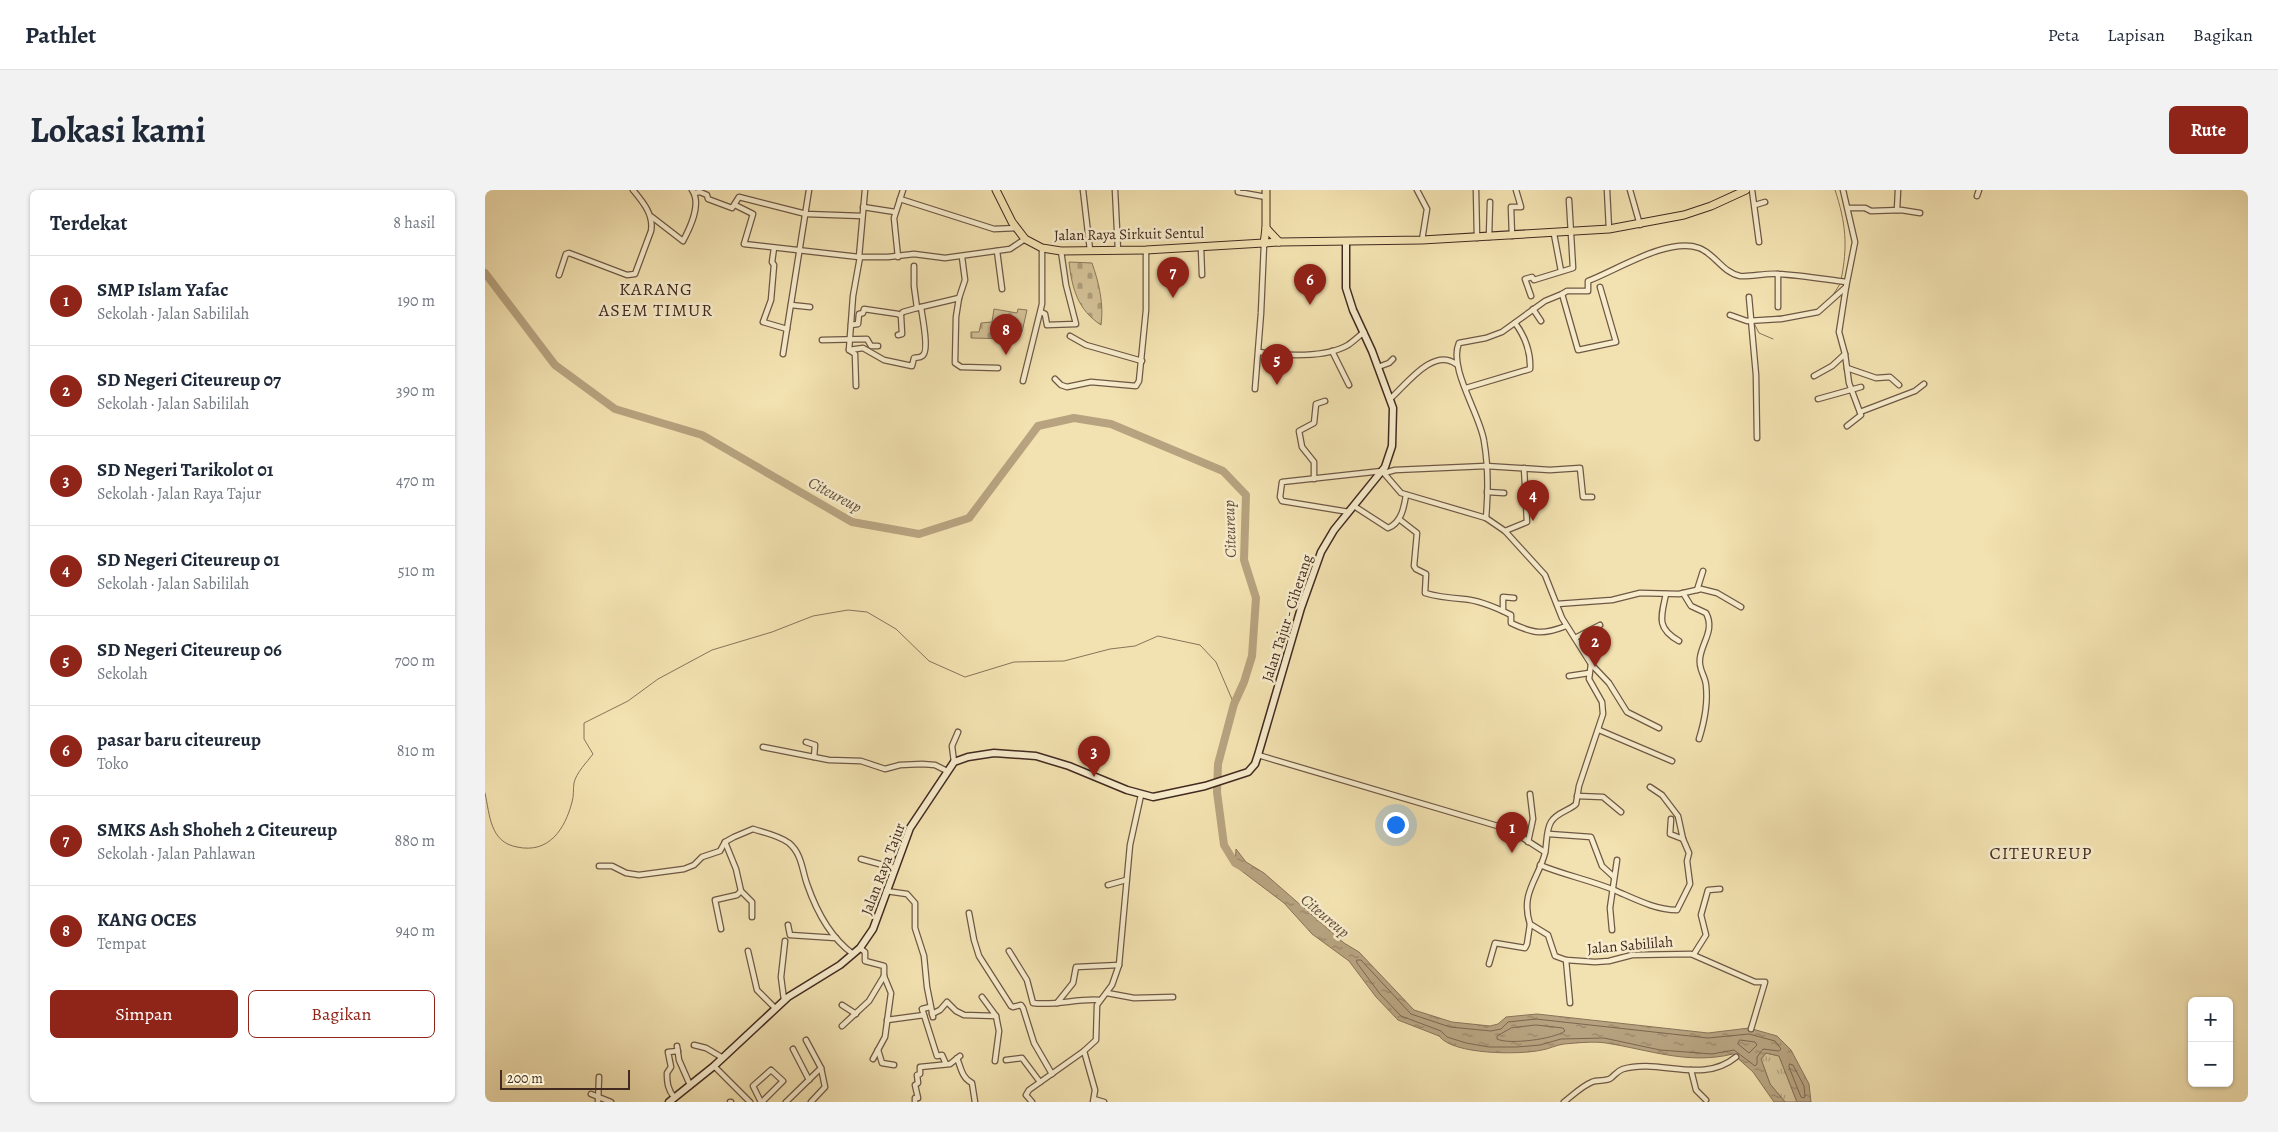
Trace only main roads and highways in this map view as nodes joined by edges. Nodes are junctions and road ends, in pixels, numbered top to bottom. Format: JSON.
{"nodes":[{"id":1,"x":996,"y":190,"type":"edge"},
{"id":2,"x":1746,"y":190,"type":"edge"},
{"id":3,"x":1266,"y":194,"type":"edge"},
{"id":4,"x":1266,"y":228,"type":"junction"},
{"id":5,"x":1279,"y":242,"type":"junction"},
{"id":6,"x":1346,"y":242,"type":"junction"},
{"id":7,"x":1264,"y":244,"type":"junction"},
{"id":8,"x":1205,"y":786,"type":"joint"},
{"id":9,"x":672,"y":1100,"type":"edge"}],
"edges":[{"from":1,"to":7,"type":"main road","name":"Jalan Raya Sirkuit Sentul"},
{"from":2,"to":6,"type":"main road","name":"Jalan Raya Sirkuit Sentul"},
{"from":3,"to":4,"type":"main road"},
{"from":4,"to":5,"type":"main road"},
{"from":4,"to":7,"type":"main road"},
{"from":5,"to":6,"type":"main road","name":"Jalan Raya Sirkuit Sentul"},
{"from":5,"to":7,"type":"main road","name":"Jalan Raya Sirkuit Sentul"},
{"from":6,"to":8,"type":"main road","name":"Jalan Tajur - Ciherang"},
{"from":8,"to":9,"type":"main road","name":"Jalan Raya Tajur"}]}
